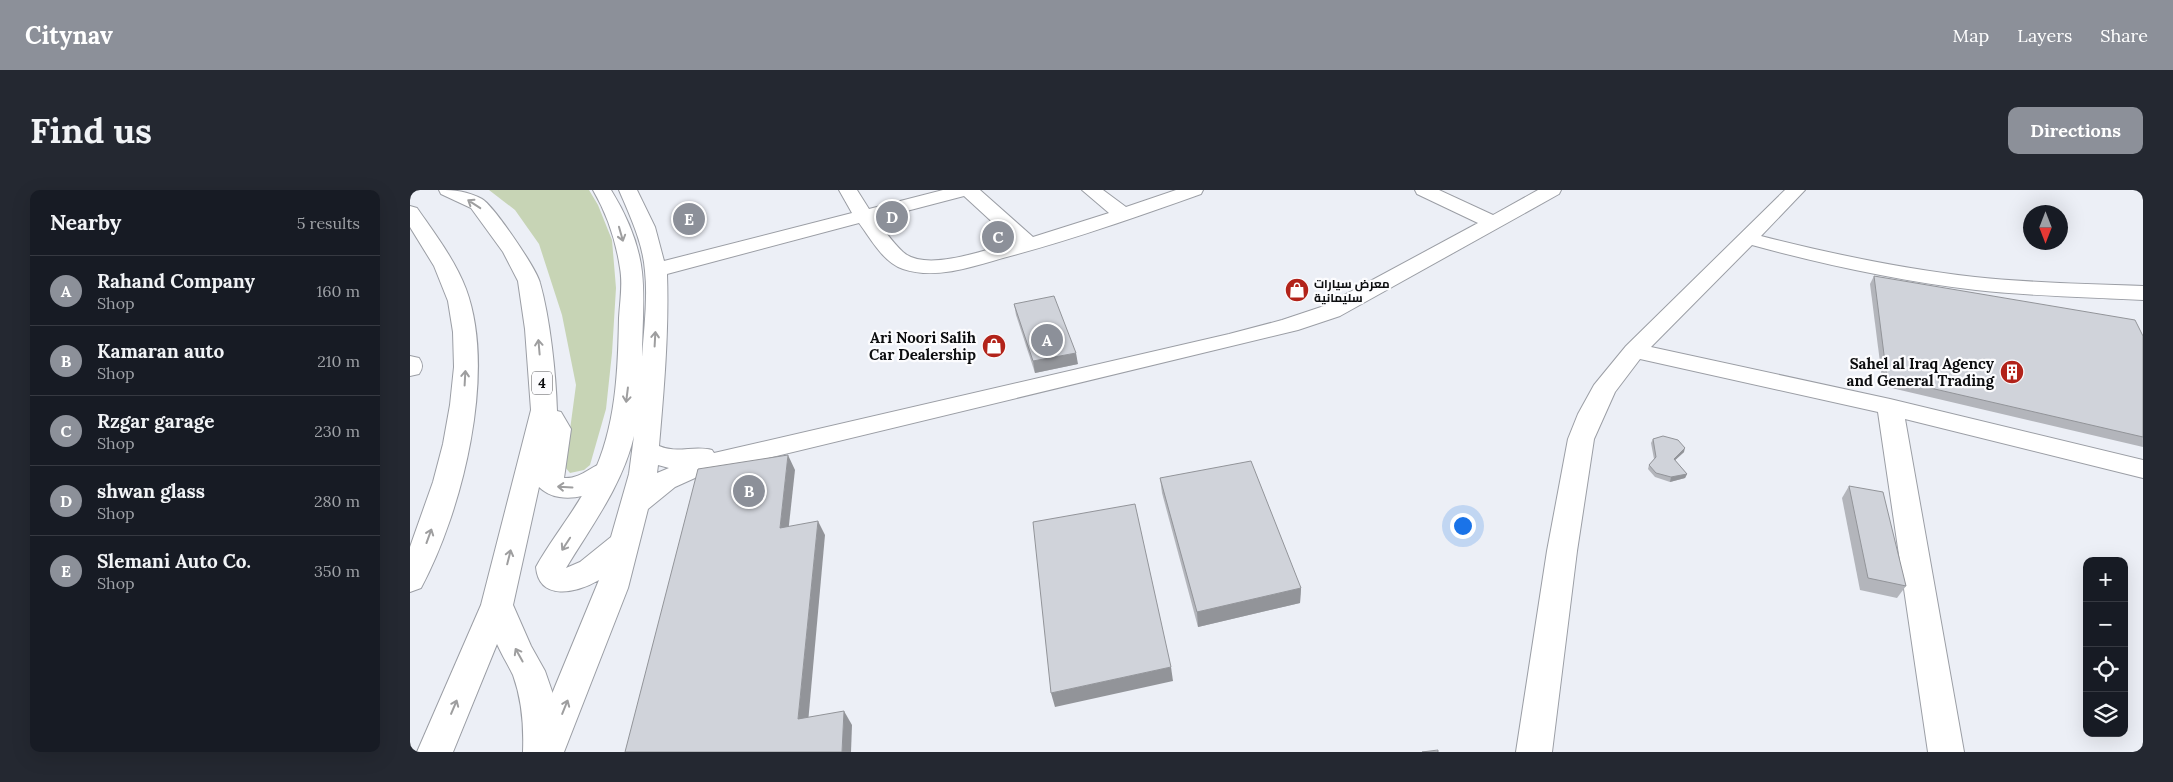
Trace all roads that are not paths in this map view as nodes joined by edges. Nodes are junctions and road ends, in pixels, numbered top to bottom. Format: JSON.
{"nodes":[{"id":1,"x":448,"y":190,"type":"edge"},
{"id":2,"x":602,"y":190,"type":"edge"},
{"id":3,"x":628,"y":190,"type":"edge"},
{"id":4,"x":848,"y":190,"type":"edge"},
{"id":5,"x":965,"y":190,"type":"edge"},
{"id":6,"x":969,"y":190,"type":"edge"},
{"id":7,"x":1091,"y":190,"type":"edge"},
{"id":8,"x":1194,"y":190,"type":"edge"},
{"id":9,"x":1424,"y":190,"type":"edge"},
{"id":10,"x":1538,"y":190,"type":"edge"},
{"id":11,"x":1552,"y":190,"type":"edge"},
{"id":12,"x":1796,"y":190,"type":"edge"},
{"id":13,"x":410,"y":212,"type":"edge"},
{"id":14,"x":1124,"y":215,"type":"junction"},
{"id":15,"x":863,"y":216,"type":"junction"},
{"id":16,"x":1489,"y":220,"type":"junction"},
{"id":17,"x":1747,"y":238,"type":"junction"},
{"id":18,"x":1029,"y":245,"type":"junction"},
{"id":19,"x":656,"y":270,"type":"junction"},
{"id":20,"x":2143,"y":293,"type":"edge"},
{"id":21,"x":1230,"y":337,"type":"junction"},
{"id":22,"x":1634,"y":351,"type":"junction"},
{"id":23,"x":410,"y":363,"type":"edge"},
{"id":24,"x":410,"y":368,"type":"edge"},
{"id":25,"x":1890,"y":407,"type":"junction"},
{"id":26,"x":544,"y":410,"type":"junction"},
{"id":27,"x":646,"y":450,"type":"junction"},
{"id":28,"x":2143,"y":468,"type":"edge"},
{"id":29,"x":608,"y":470,"type":"junction"},
{"id":30,"x":636,"y":503,"type":"junction"},
{"id":31,"x":625,"y":542,"type":"junction"},
{"id":32,"x":410,"y":580,"type":"edge"},
{"id":33,"x":497,"y":605,"type":"junction"},
{"id":34,"x":435,"y":752,"type":"edge"},
{"id":35,"x":541,"y":752,"type":"edge"},
{"id":36,"x":546,"y":752,"type":"edge"},
{"id":37,"x":1534,"y":752,"type":"edge"},
{"id":38,"x":1946,"y":752,"type":"edge"}],
"edges":[{"from":26,"to":1,"type":"main road","number":"4","one_way":true},
{"from":2,"to":29,"type":"main road","one_way":true},
{"from":3,"to":19,"type":"main road"},
{"from":4,"to":15,"type":"main road"},
{"from":5,"to":15,"type":"main road"},
{"from":6,"to":18,"type":"main road"},
{"from":7,"to":14,"type":"main road"},
{"from":8,"to":14,"type":"main road"},
{"from":9,"to":16,"type":"main road"},
{"from":10,"to":16,"type":"main road"},
{"from":11,"to":16,"type":"main road"},
{"from":12,"to":17,"type":"main road"},
{"from":32,"to":13,"type":"main road","one_way":true},
{"from":14,"to":18,"type":"main road"},
{"from":15,"to":18,"type":"main road"},
{"from":15,"to":19,"type":"main road"},
{"from":16,"to":21,"type":"main road"},
{"from":17,"to":20,"type":"main road"},
{"from":17,"to":22,"type":"main road"},
{"from":27,"to":19,"type":"main road","one_way":true},
{"from":21,"to":27,"type":"main road"},
{"from":21,"to":30,"type":"main road"},
{"from":22,"to":25,"type":"main road"},
{"from":22,"to":37,"type":"main road"},
{"from":23,"to":24,"type":"main road"},
{"from":25,"to":28,"type":"main road"},
{"from":25,"to":38,"type":"main road"},
{"from":29,"to":26,"type":"main road","one_way":true},
{"from":33,"to":26,"type":"main road","number":"4","one_way":true},
{"from":27,"to":30,"type":"main road"},
{"from":29,"to":31,"type":"main road","one_way":true},
{"from":30,"to":31,"type":"main road"},
{"from":36,"to":31,"type":"main road","one_way":true},
{"from":34,"to":33,"type":"main road","one_way":true},
{"from":35,"to":33,"type":"main road","one_way":true}]}
